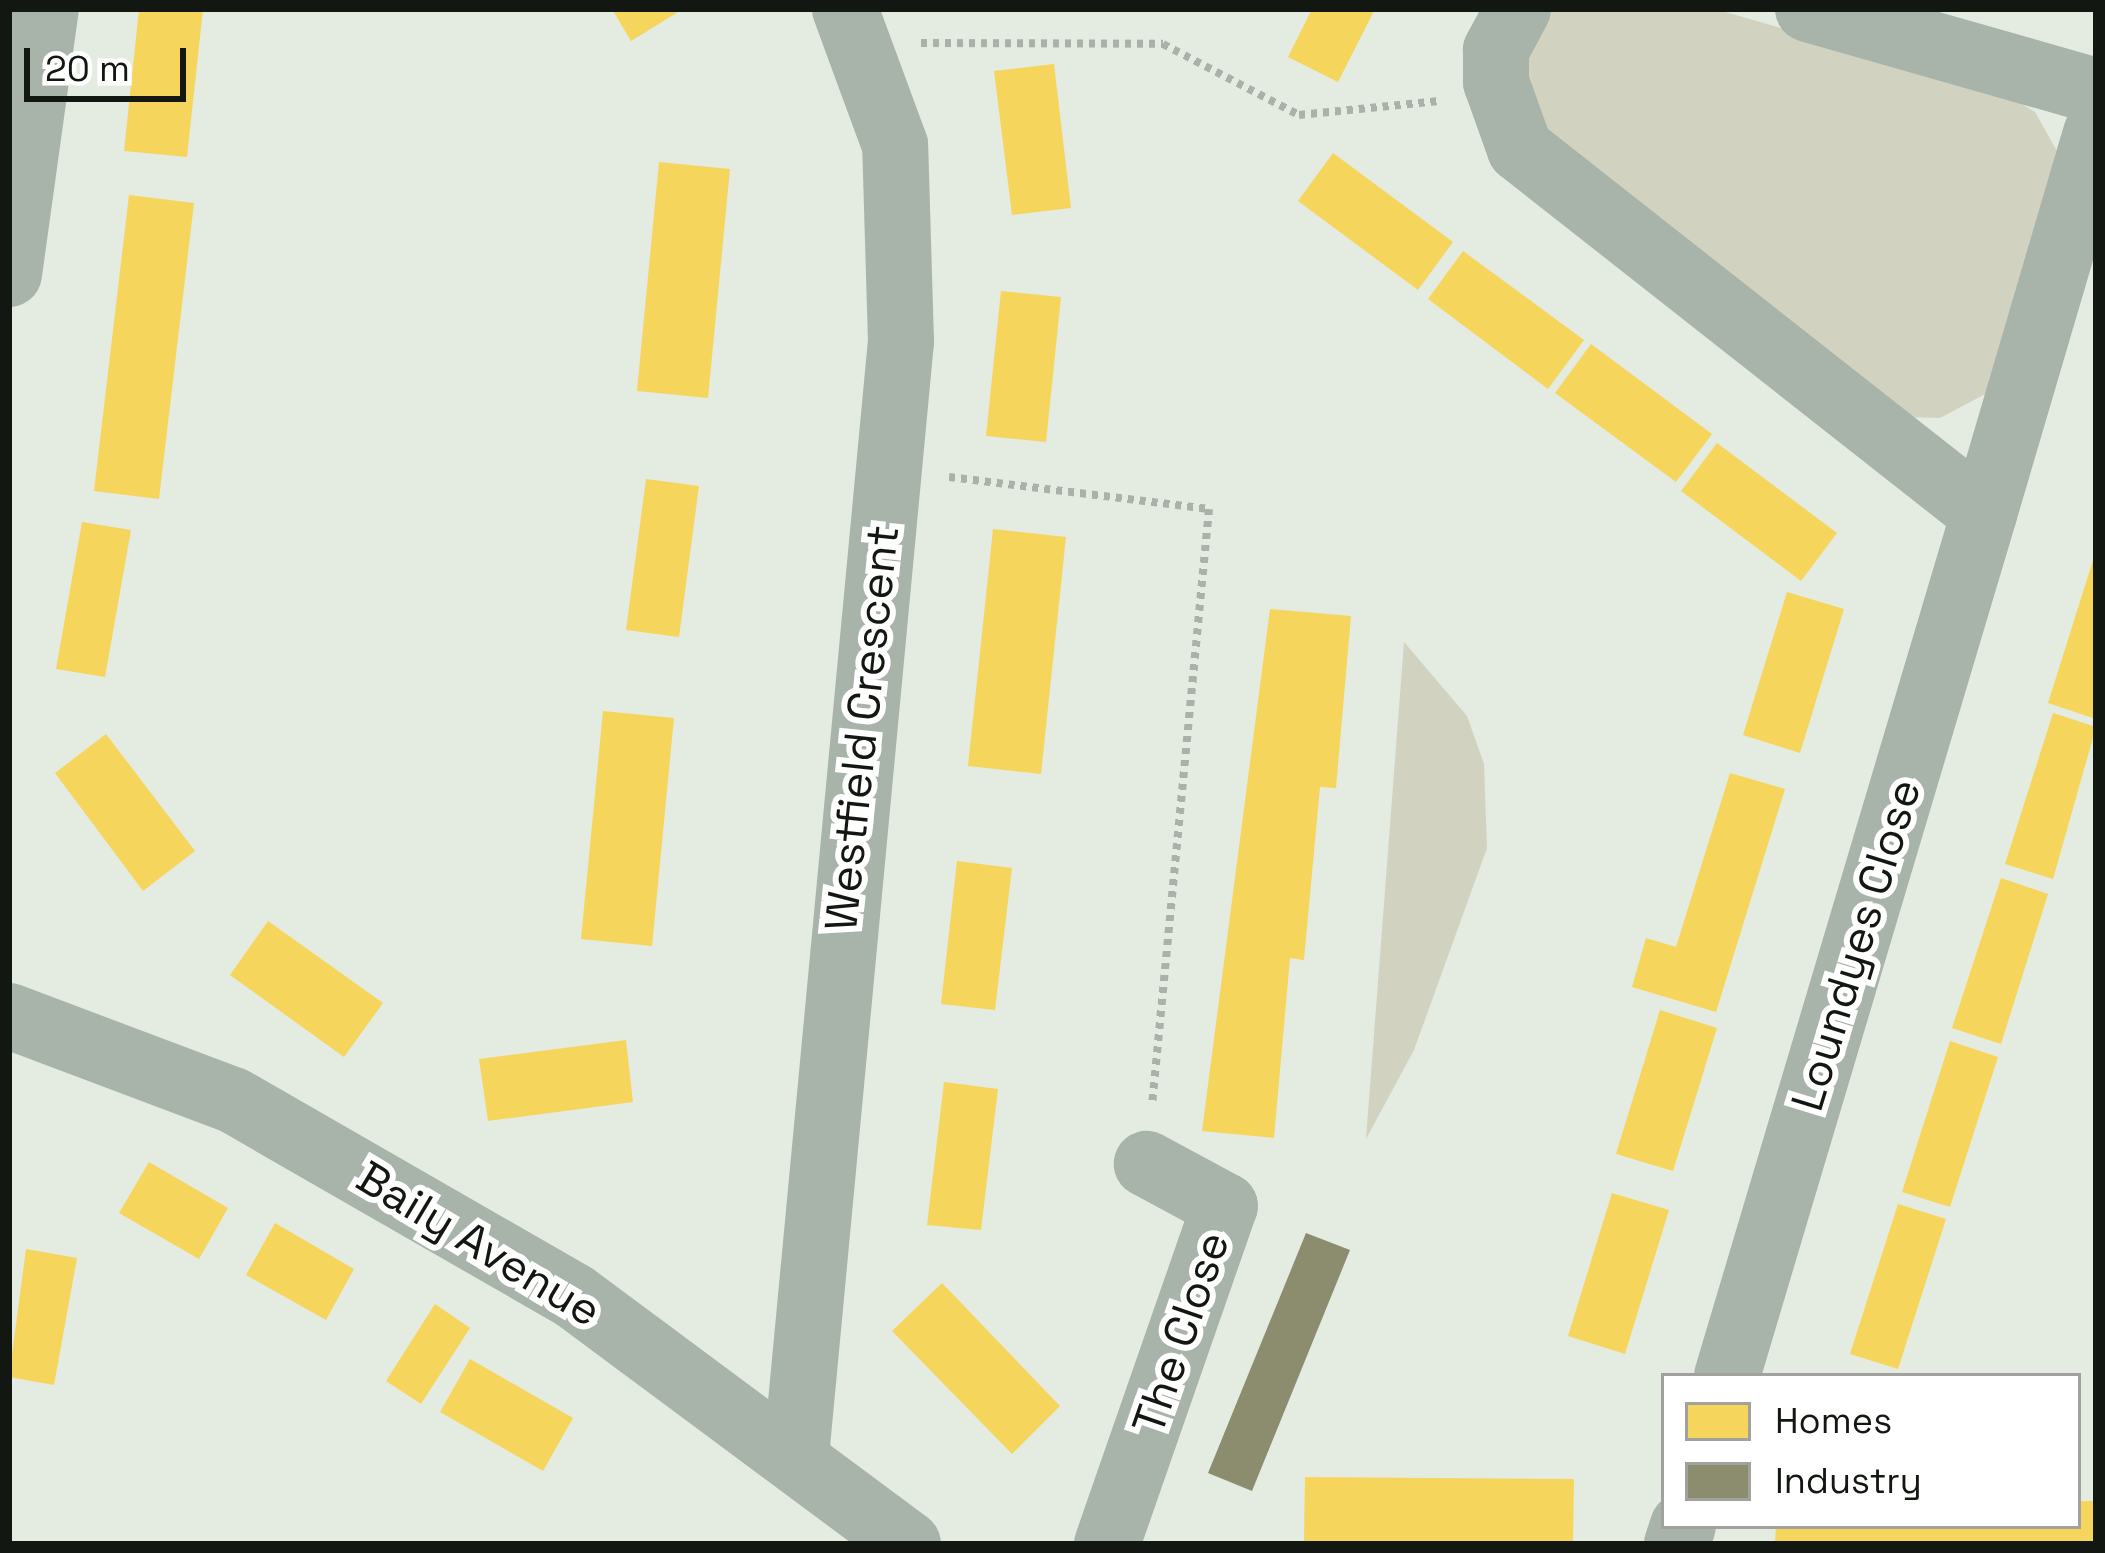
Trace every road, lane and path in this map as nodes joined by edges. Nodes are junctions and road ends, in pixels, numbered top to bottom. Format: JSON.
{"nodes":[{"id":1,"x":46,"y":9,"type":"edge"},
{"id":2,"x":1519,"y":9,"type":"edge"},
{"id":3,"x":1808,"y":9,"type":"edge"},
{"id":4,"x":852,"y":26,"type":"edge"},
{"id":5,"x":2096,"y":91,"type":"edge"},
{"id":6,"x":1498,"y":95,"type":"junction"},
{"id":7,"x":2096,"y":133,"type":"edge"},
{"id":8,"x":9,"y":274,"type":"edge"},
{"id":9,"x":888,"y":469,"type":"junction"},
{"id":10,"x":1984,"y":514,"type":"junction"},
{"id":11,"x":9,"y":1016,"type":"edge"},
{"id":12,"x":1147,"y":1165,"type":"joint"},
{"id":13,"x":1728,"y":1373,"type":"edge"},
{"id":14,"x":796,"y":1456,"type":"junction"},
{"id":15,"x":908,"y":1544,"type":"edge"},
{"id":16,"x":1107,"y":1544,"type":"edge"}],
"edges":[{"from":1,"to":8,"type":"street"},
{"from":2,"to":6,"type":"street"},
{"from":3,"to":5,"type":"street"},
{"from":4,"to":6,"type":"path"},
{"from":4,"to":9,"type":"street","name":"Westfield Crescent"},
{"from":6,"to":10,"type":"street"},
{"from":7,"to":10,"type":"street","name":"Loundyes Close"},
{"from":9,"to":12,"type":"path"},
{"from":9,"to":14,"type":"street","name":"Westfield Crescent"},
{"from":10,"to":13,"type":"street","name":"Loundyes Close"},
{"from":11,"to":14,"type":"street","name":"Baily Avenue"},
{"from":12,"to":16,"type":"street","name":"The Close"},
{"from":14,"to":15,"type":"street","name":"Baily Avenue"}]}
